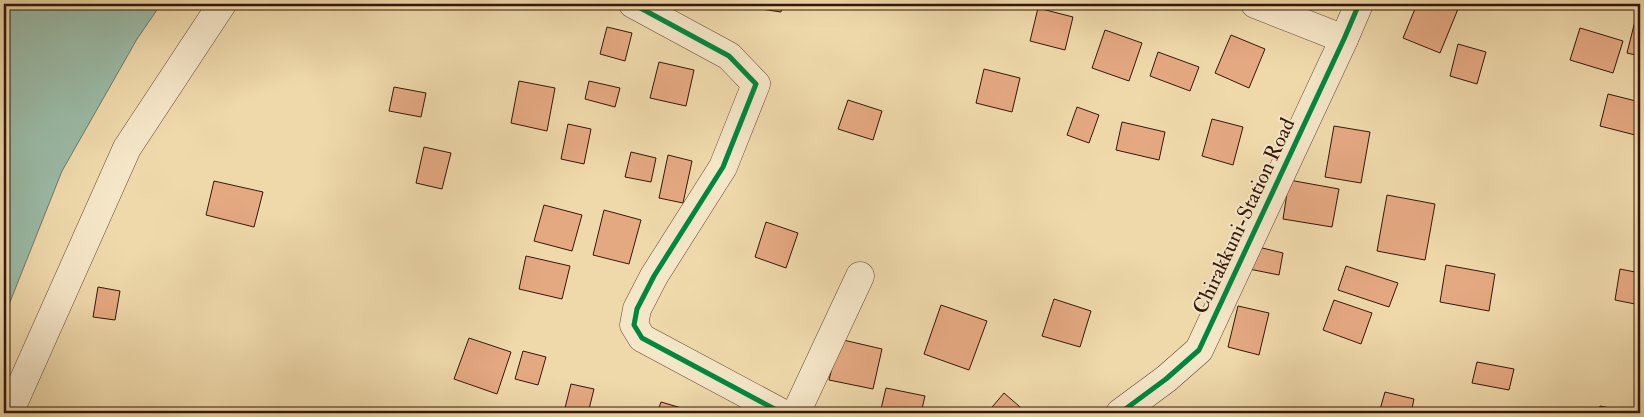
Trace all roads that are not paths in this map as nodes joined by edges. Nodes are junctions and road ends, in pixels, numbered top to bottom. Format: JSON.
{"nodes":[{"id":1,"x":222,"y":4,"type":"edge"},
{"id":2,"x":633,"y":4,"type":"edge"},
{"id":3,"x":1255,"y":4,"type":"edge"},
{"id":4,"x":1359,"y":4,"type":"edge"},
{"id":5,"x":1344,"y":39,"type":"junction"},
{"id":6,"x":860,"y":276,"type":"dead end"},
{"id":7,"x":9,"y":413,"type":"edge"},
{"id":8,"x":782,"y":413,"type":"edge"},
{"id":9,"x":796,"y":413,"type":"edge"},
{"id":10,"x":1120,"y":413,"type":"edge"}],
"edges":[{"from":1,"to":7,"type":"street"},
{"from":2,"to":8,"type":"street"},
{"from":3,"to":5,"type":"street"},
{"from":4,"to":5,"type":"street","name":"Chirakkuni-Station Road"},
{"from":5,"to":10,"type":"street","name":"Chirakkuni-Station Road"},
{"from":6,"to":9,"type":"street"}]}
